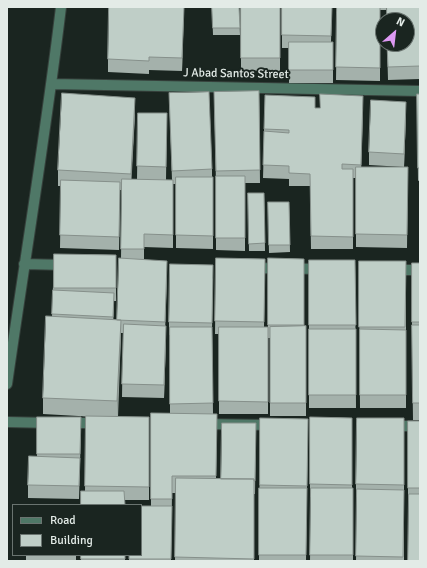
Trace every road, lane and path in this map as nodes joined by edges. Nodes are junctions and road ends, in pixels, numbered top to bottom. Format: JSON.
{"nodes":[{"id":1,"x":61,"y":7,"type":"edge"},
{"id":2,"x":52,"y":84,"type":"junction"},
{"id":3,"x":420,"y":91,"type":"edge"},
{"id":4,"x":24,"y":264,"type":"junction"},
{"id":5,"x":80,"y":265,"type":"edge"},
{"id":6,"x":246,"y":267,"type":"edge"},
{"id":7,"x":333,"y":269,"type":"edge"},
{"id":8,"x":380,"y":270,"type":"edge"},
{"id":9,"x":420,"y":270,"type":"edge"},
{"id":10,"x":7,"y":384,"type":"edge"},
{"id":11,"x":7,"y":422,"type":"edge"},
{"id":12,"x":110,"y":423,"type":"edge"},
{"id":13,"x":190,"y":424,"type":"edge"},
{"id":14,"x":285,"y":425,"type":"edge"},
{"id":15,"x":380,"y":426,"type":"edge"},
{"id":16,"x":420,"y":426,"type":"edge"}],
"edges":[{"from":1,"to":2,"type":"street"},
{"from":2,"to":3,"type":"street","name":"J Abad Santos Street"},
{"from":2,"to":4,"type":"street"},
{"from":4,"to":5,"type":"street"},
{"from":4,"to":10,"type":"street"},
{"from":6,"to":7,"type":"street"},
{"from":8,"to":9,"type":"street"},
{"from":11,"to":12,"type":"street"},
{"from":13,"to":14,"type":"street"},
{"from":15,"to":16,"type":"street"}]}
